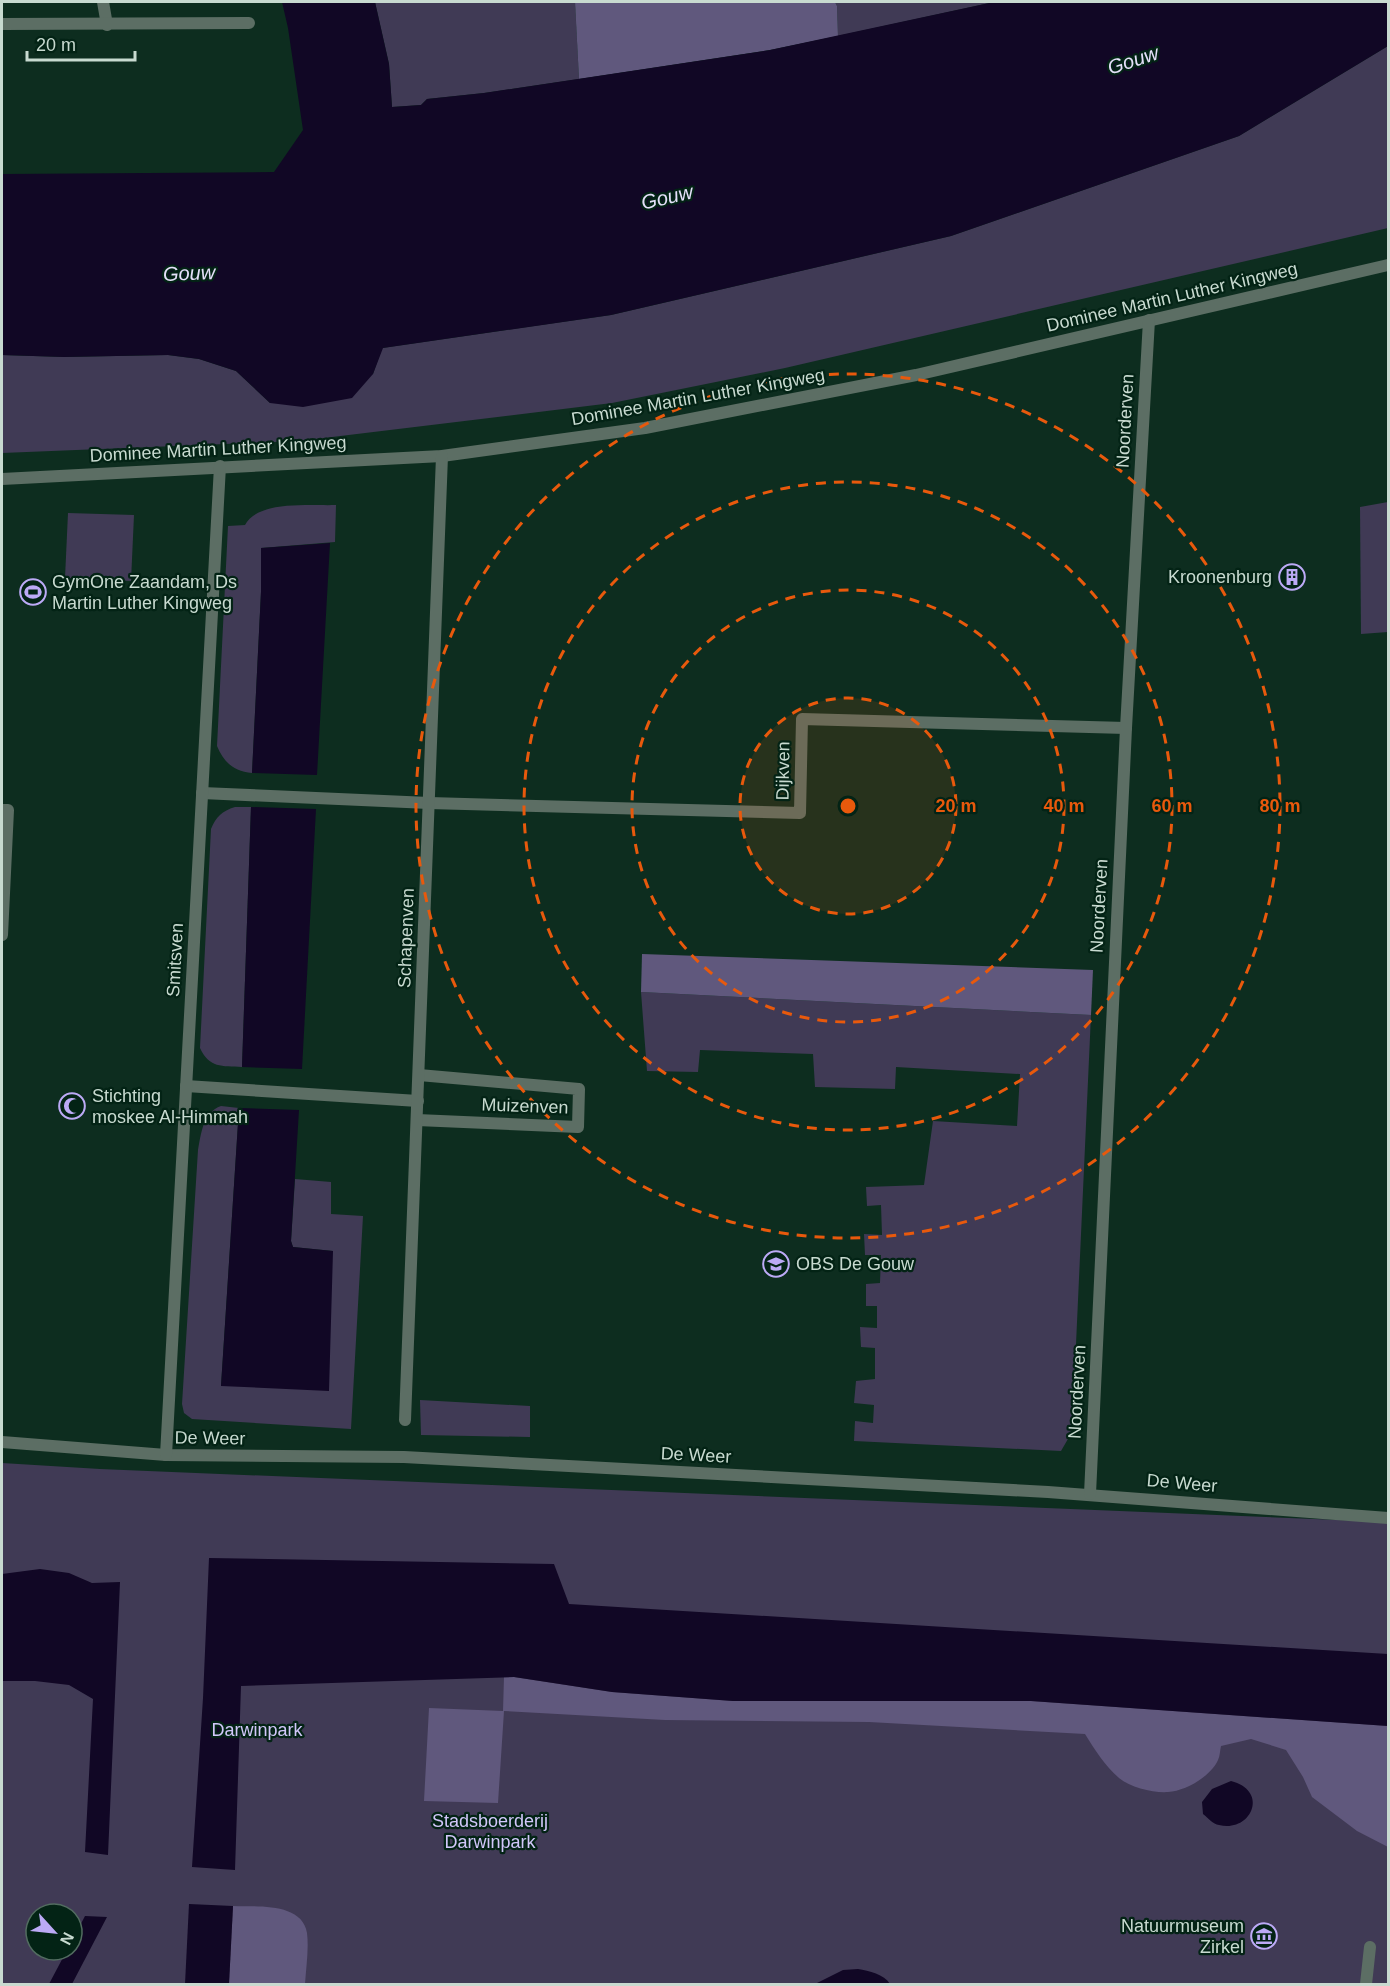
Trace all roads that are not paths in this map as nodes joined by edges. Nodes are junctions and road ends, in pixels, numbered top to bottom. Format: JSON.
{"nodes":[{"id":1,"x":103,"y":2,"type":"edge"},
{"id":2,"x":249,"y":23,"type":"dead end"},
{"id":3,"x":2,"y":24,"type":"edge"},
{"id":4,"x":107,"y":25,"type":"junction"},
{"id":5,"x":1389,"y":266,"type":"edge"},
{"id":6,"x":1149,"y":320,"type":"junction"},
{"id":7,"x":442,"y":456,"type":"junction"},
{"id":8,"x":220,"y":466,"type":"junction"},
{"id":9,"x":2,"y":479,"type":"edge"},
{"id":10,"x":1126,"y":728,"type":"junction"},
{"id":11,"x":202,"y":793,"type":"junction"},
{"id":12,"x":429,"y":802,"type":"junction"},
{"id":13,"x":2,"y":810,"type":"edge"},
{"id":14,"x":2,"y":935,"type":"edge"},
{"id":15,"x":418,"y":1076,"type":"junction"},
{"id":16,"x":186,"y":1086,"type":"junction"},
{"id":17,"x":418,"y":1101,"type":"junction"},
{"id":18,"x":417,"y":1120,"type":"junction"},
{"id":19,"x":405,"y":1420,"type":"dead end"},
{"id":20,"x":2,"y":1442,"type":"edge"},
{"id":21,"x":166,"y":1455,"type":"junction"},
{"id":22,"x":1090,"y":1494,"type":"junction"},
{"id":23,"x":1389,"y":1518,"type":"edge"},
{"id":24,"x":1370,"y":1947,"type":"dead end"},
{"id":25,"x":1366,"y":1984,"type":"edge"}],
"edges":[{"from":1,"to":4,"type":"street"},
{"from":2,"to":4,"type":"street"},
{"from":3,"to":4,"type":"street"},
{"from":5,"to":6,"type":"street","name":"Dominee Martin Luther Kingweg"},
{"from":6,"to":7,"type":"street","name":"Dominee Martin Luther Kingweg"},
{"from":6,"to":10,"type":"street","name":"Noorderven"},
{"from":7,"to":8,"type":"street","name":"Dominee Martin Luther Kingweg"},
{"from":7,"to":12,"type":"street","name":"Schapenven"},
{"from":8,"to":9,"type":"street","name":"Dominee Martin Luther Kingweg"},
{"from":8,"to":11,"type":"street","name":"Smitsven"},
{"from":10,"to":12,"type":"street","name":"Dijkven"},
{"from":10,"to":22,"type":"street","name":"Noorderven"},
{"from":11,"to":12,"type":"street"},
{"from":11,"to":16,"type":"street","name":"Smitsven"},
{"from":12,"to":15,"type":"street","name":"Schapenven"},
{"from":13,"to":14,"type":"street"},
{"from":15,"to":17,"type":"street","name":"Schapenven"},
{"from":15,"to":18,"type":"street","name":"Muizenven"},
{"from":16,"to":17,"type":"street"},
{"from":16,"to":21,"type":"street","name":"Smitsven"},
{"from":17,"to":18,"type":"street","name":"Schapenven"},
{"from":18,"to":19,"type":"street","name":"Schapenven"},
{"from":20,"to":21,"type":"street","name":"De Weer"},
{"from":21,"to":22,"type":"street","name":"De Weer"},
{"from":22,"to":23,"type":"street","name":"De Weer"},
{"from":24,"to":25,"type":"street"}]}
